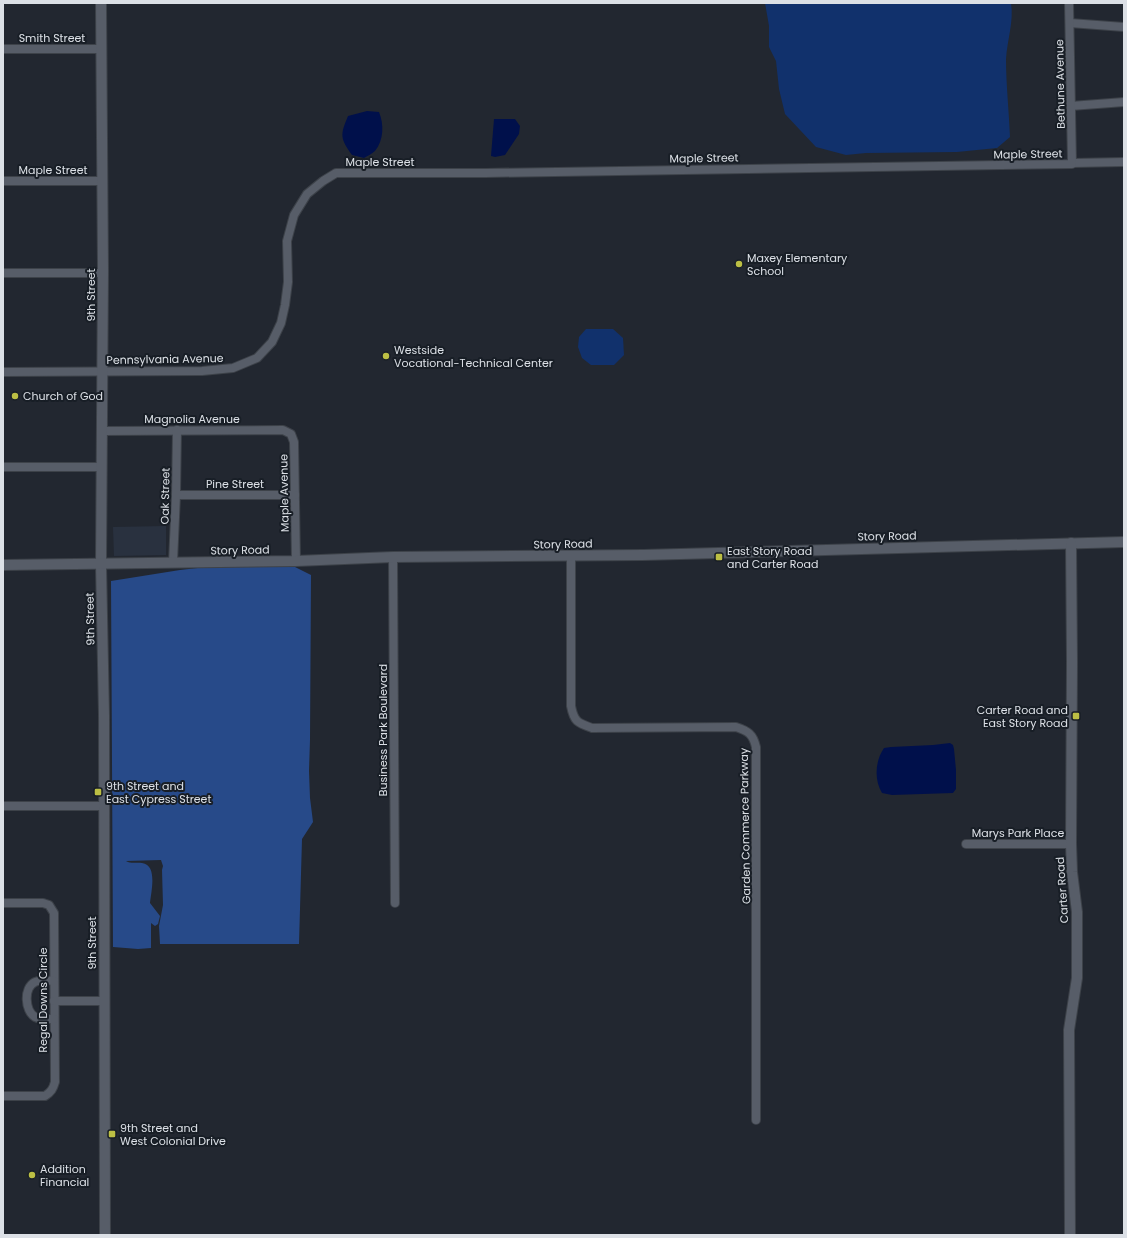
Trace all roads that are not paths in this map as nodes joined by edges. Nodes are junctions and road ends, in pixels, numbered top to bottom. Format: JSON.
{"nodes":[{"id":1,"x":101,"y":3,"type":"edge"},
{"id":2,"x":1069,"y":3,"type":"edge"},
{"id":3,"x":1070,"y":23,"type":"junction"},
{"id":4,"x":1124,"y":27,"type":"edge"},
{"id":5,"x":3,"y":49,"type":"edge"},
{"id":6,"x":101,"y":49,"type":"junction"},
{"id":7,"x":1124,"y":102,"type":"edge"},
{"id":8,"x":1071,"y":106,"type":"junction"},
{"id":9,"x":1124,"y":162,"type":"edge"},
{"id":10,"x":1072,"y":163,"type":"junction"},
{"id":11,"x":336,"y":173,"type":"joint"},
{"id":12,"x":3,"y":181,"type":"edge"},
{"id":13,"x":102,"y":181,"type":"junction"},
{"id":14,"x":3,"y":273,"type":"edge"},
{"id":15,"x":103,"y":273,"type":"junction"},
{"id":16,"x":3,"y":372,"type":"edge"},
{"id":17,"x":103,"y":372,"type":"junction"},
{"id":18,"x":177,"y":430,"type":"junction"},
{"id":19,"x":283,"y":430,"type":"joint"},
{"id":20,"x":102,"y":431,"type":"junction"},
{"id":21,"x":3,"y":467,"type":"edge"},
{"id":22,"x":101,"y":467,"type":"junction"},
{"id":23,"x":176,"y":495,"type":"junction"},
{"id":24,"x":295,"y":495,"type":"junction"},
{"id":25,"x":1124,"y":542,"type":"edge"},
{"id":26,"x":1070,"y":543,"type":"junction"},
{"id":27,"x":571,"y":556,"type":"junction"},
{"id":28,"x":393,"y":557,"type":"junction"},
{"id":29,"x":296,"y":561,"type":"junction"},
{"id":30,"x":174,"y":562,"type":"junction"},
{"id":31,"x":3,"y":565,"type":"edge"},
{"id":32,"x":102,"y":565,"type":"junction"},
{"id":33,"x":3,"y":806,"type":"edge"},
{"id":34,"x":104,"y":806,"type":"junction"},
{"id":35,"x":966,"y":844,"type":"dead end"},
{"id":36,"x":1071,"y":844,"type":"junction"},
{"id":37,"x":3,"y":903,"type":"edge"},
{"id":38,"x":395,"y":903,"type":"dead end"},
{"id":39,"x":54,"y":980,"type":"junction"},
{"id":40,"x":54,"y":1001,"type":"junction"},
{"id":41,"x":104,"y":1001,"type":"junction"},
{"id":42,"x":54,"y":1019,"type":"junction"},
{"id":43,"x":3,"y":1096,"type":"edge"},
{"id":44,"x":756,"y":1120,"type":"dead end"},
{"id":45,"x":105,"y":1235,"type":"edge"},
{"id":46,"x":1070,"y":1235,"type":"edge"}],
"edges":[{"from":1,"to":6,"type":"street","name":"9th Street"},
{"from":2,"to":3,"type":"street","name":"Bethune Avenue"},
{"from":3,"to":4,"type":"street"},
{"from":3,"to":8,"type":"street","name":"Bethune Avenue"},
{"from":5,"to":6,"type":"street","name":"Smith Street"},
{"from":6,"to":13,"type":"street","name":"9th Street"},
{"from":7,"to":8,"type":"street"},
{"from":8,"to":10,"type":"street","name":"Bethune Avenue"},
{"from":9,"to":10,"type":"street","name":"Maple Street"},
{"from":10,"to":11,"type":"street","name":"Maple Street"},
{"from":11,"to":17,"type":"street","name":"Pennsylvania Avenue"},
{"from":12,"to":13,"type":"street","name":"Maple Street"},
{"from":13,"to":15,"type":"street","name":"9th Street"},
{"from":14,"to":15,"type":"street"},
{"from":15,"to":17,"type":"street","name":"9th Street"},
{"from":16,"to":17,"type":"street","name":"Pennsylvania Avenue"},
{"from":17,"to":20,"type":"street","name":"9th Street"},
{"from":18,"to":19,"type":"street","name":"Magnolia Avenue"},
{"from":18,"to":20,"type":"street","name":"Magnolia Avenue"},
{"from":18,"to":23,"type":"street","name":"Oak Street"},
{"from":19,"to":24,"type":"street","name":"Maple Avenue"},
{"from":20,"to":22,"type":"street","name":"9th Street"},
{"from":21,"to":22,"type":"street"},
{"from":22,"to":32,"type":"street","name":"9th Street"},
{"from":23,"to":24,"type":"street","name":"Pine Street"},
{"from":23,"to":30,"type":"street","name":"Oak Street"},
{"from":24,"to":29,"type":"street","name":"Maple Avenue"},
{"from":25,"to":26,"type":"street","name":"Story Road"},
{"from":26,"to":27,"type":"street","name":"Story Road"},
{"from":26,"to":36,"type":"street","name":"Carter Road"},
{"from":27,"to":28,"type":"street","name":"Story Road"},
{"from":27,"to":44,"type":"street","name":"Garden Commerce Parkway"},
{"from":28,"to":29,"type":"street","name":"Story Road"},
{"from":28,"to":38,"type":"street","name":"Business Park Boulevard"},
{"from":29,"to":30,"type":"street","name":"Story Road"},
{"from":30,"to":32,"type":"street","name":"Story Road"},
{"from":31,"to":32,"type":"street","name":"Story Road"},
{"from":32,"to":34,"type":"street","name":"9th Street"},
{"from":33,"to":34,"type":"street"},
{"from":34,"to":41,"type":"street","name":"9th Street"},
{"from":35,"to":36,"type":"street","name":"Marys Park Place"},
{"from":36,"to":46,"type":"street","name":"Carter Road"},
{"from":37,"to":39,"type":"street","name":"Regal Downs Circle"},
{"from":39,"to":40,"type":"street","name":"Regal Downs Circle"},
{"from":39,"to":42,"type":"street"},
{"from":40,"to":41,"type":"street"},
{"from":40,"to":42,"type":"street","name":"Regal Downs Circle"},
{"from":41,"to":45,"type":"street","name":"9th Street"},
{"from":42,"to":43,"type":"street","name":"Regal Downs Circle"}]}
